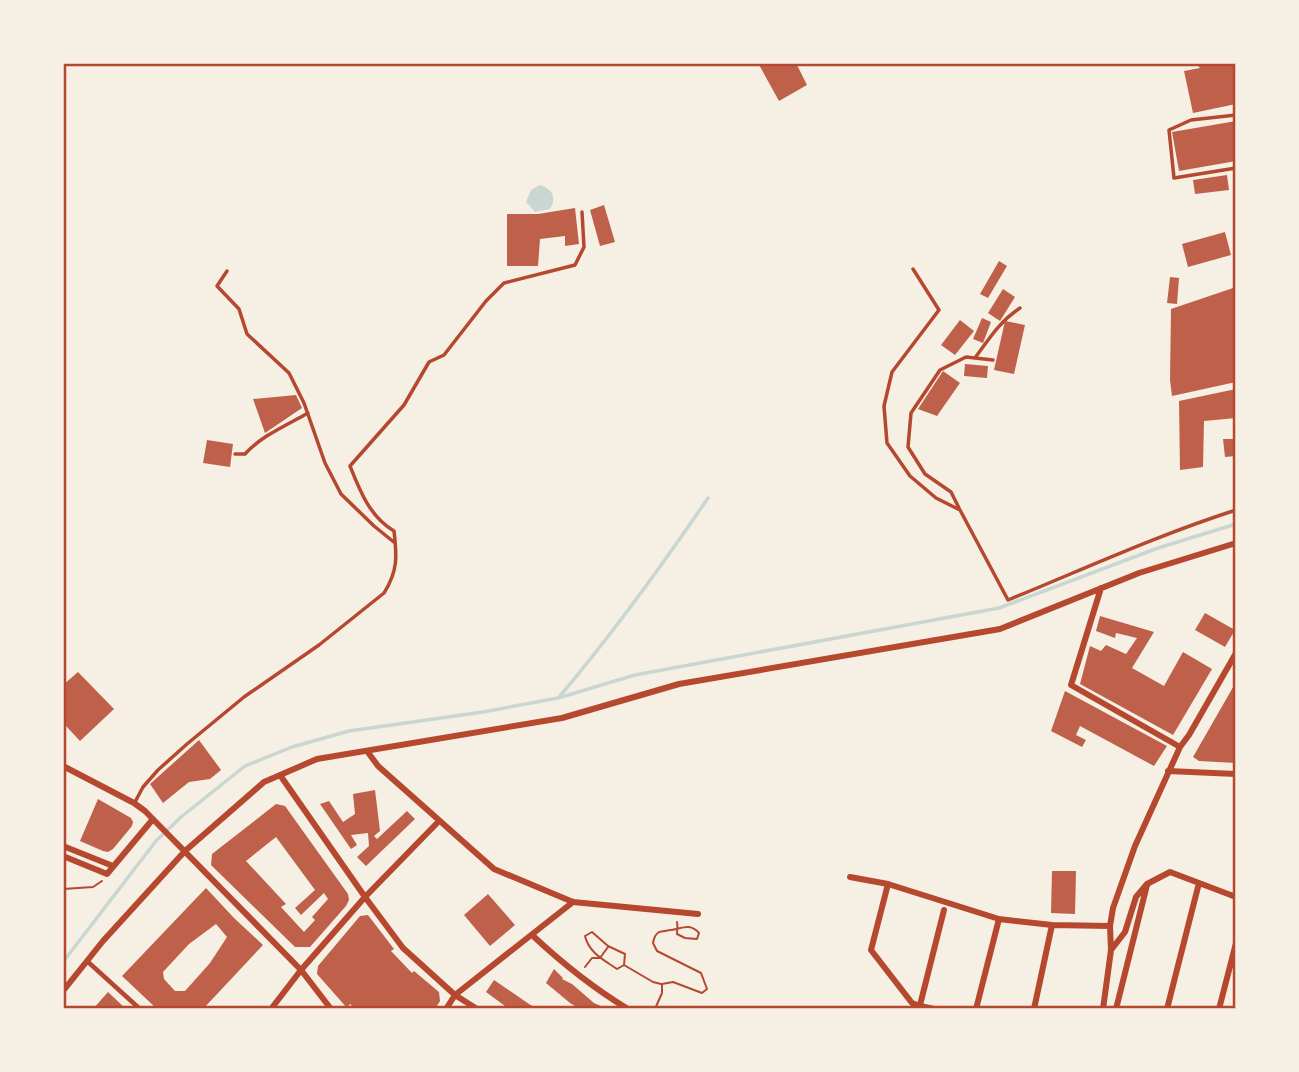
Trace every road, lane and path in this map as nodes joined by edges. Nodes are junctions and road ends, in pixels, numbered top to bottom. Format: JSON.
{"nodes":[{"id":1,"x":1236,"y":115,"type":"edge"},
{"id":2,"x":1236,"y":168,"type":"edge"},
{"id":3,"x":582,"y":212,"type":"dead end"},
{"id":4,"x":913,"y":269,"type":"dead end"},
{"id":5,"x":227,"y":271,"type":"dead end"},
{"id":6,"x":1020,"y":308,"type":"dead end"},
{"id":7,"x":975,"y":358,"type":"junction"},
{"id":8,"x":993,"y":360,"type":"dead end"},
{"id":9,"x":308,"y":413,"type":"junction"},
{"id":10,"x":235,"y":454,"type":"dead end"},
{"id":11,"x":1236,"y":509,"type":"edge"},
{"id":12,"x":960,"y":510,"type":"junction"},
{"id":13,"x":396,"y":543,"type":"junction"},
{"id":14,"x":1236,"y":543,"type":"edge"},
{"id":15,"x":1101,"y":588,"type":"junction"},
{"id":16,"x":1236,"y":653,"type":"edge"},
{"id":17,"x":1180,"y":747,"type":"junction"},
{"id":18,"x":367,"y":751,"type":"junction"},
{"id":19,"x":63,"y":766,"type":"edge"},
{"id":20,"x":1168,"y":771,"type":"junction"},
{"id":21,"x":280,"y":775,"type":"junction"},
{"id":22,"x":1236,"y":775,"type":"edge"},
{"id":23,"x":134,"y":803,"type":"junction"},
{"id":24,"x":153,"y":819,"type":"junction"},
{"id":25,"x":439,"y":821,"type":"junction"},
{"id":26,"x":63,"y":846,"type":"edge"},
{"id":27,"x":185,"y":851,"type":"junction"},
{"id":28,"x":63,"y":856,"type":"edge"},
{"id":29,"x":113,"y":866,"type":"junction"},
{"id":30,"x":107,"y":874,"type":"junction"},
{"id":31,"x":850,"y":877,"type":"dead end"},
{"id":32,"x":1199,"y":883,"type":"junction"},
{"id":33,"x":888,"y":884,"type":"junction"},
{"id":34,"x":1147,"y":884,"type":"junction"},
{"id":35,"x":63,"y":889,"type":"edge"},
{"id":36,"x":365,"y":897,"type":"junction"},
{"id":37,"x":1236,"y":897,"type":"edge"},
{"id":38,"x":573,"y":902,"type":"junction"},
{"id":39,"x":944,"y":910,"type":"dead end"},
{"id":40,"x":675,"y":913,"type":"junction"},
{"id":41,"x":698,"y":914,"type":"dead end"},
{"id":42,"x":999,"y":919,"type":"junction"},
{"id":43,"x":1052,"y":925,"type":"junction"},
{"id":44,"x":1110,"y":926,"type":"junction"},
{"id":45,"x":677,"y":929,"type":"junction"},
{"id":46,"x":532,"y":935,"type":"junction"},
{"id":47,"x":1236,"y":943,"type":"edge"},
{"id":48,"x":608,"y":946,"type":"junction"},
{"id":49,"x":1111,"y":950,"type":"junction"},
{"id":50,"x":600,"y":958,"type":"junction"},
{"id":51,"x":87,"y":961,"type":"junction"},
{"id":52,"x":624,"y":965,"type":"junction"},
{"id":53,"x":301,"y":970,"type":"junction"},
{"id":54,"x":579,"y":975,"type":"junction"},
{"id":55,"x":662,"y":984,"type":"junction"},
{"id":56,"x":63,"y":990,"type":"edge"},
{"id":57,"x":455,"y":995,"type":"junction"},
{"id":58,"x":919,"y":1008,"type":"edge"},
{"id":59,"x":140,"y":1009,"type":"edge"},
{"id":60,"x":271,"y":1009,"type":"edge"},
{"id":61,"x":331,"y":1009,"type":"edge"},
{"id":62,"x":446,"y":1009,"type":"edge"},
{"id":63,"x":477,"y":1009,"type":"edge"},
{"id":64,"x":628,"y":1009,"type":"edge"},
{"id":65,"x":655,"y":1009,"type":"edge"},
{"id":66,"x":934,"y":1009,"type":"edge"},
{"id":67,"x":976,"y":1009,"type":"edge"},
{"id":68,"x":1034,"y":1009,"type":"edge"},
{"id":69,"x":1103,"y":1009,"type":"edge"},
{"id":70,"x":1116,"y":1009,"type":"edge"},
{"id":71,"x":1167,"y":1009,"type":"edge"},
{"id":72,"x":1219,"y":1009,"type":"edge"}],
"edges":[{"from":1,"to":2,"type":"lane"},
{"from":3,"to":13,"type":"lane"},
{"from":4,"to":12,"type":"lane"},
{"from":5,"to":9,"type":"lane"},
{"from":6,"to":7,"type":"lane"},
{"from":7,"to":8,"type":"lane"},
{"from":7,"to":12,"type":"lane"},
{"from":9,"to":10,"type":"lane"},
{"from":9,"to":13,"type":"lane"},
{"from":11,"to":12,"type":"lane"},
{"from":13,"to":23,"type":"lane"},
{"from":14,"to":15,"type":"street"},
{"from":15,"to":17,"type":"street"},
{"from":15,"to":18,"type":"street"},
{"from":16,"to":17,"type":"street"},
{"from":17,"to":20,"type":"street"},
{"from":18,"to":21,"type":"street"},
{"from":18,"to":25,"type":"street"},
{"from":19,"to":23,"type":"street"},
{"from":20,"to":22,"type":"street"},
{"from":20,"to":44,"type":"street"},
{"from":21,"to":27,"type":"street"},
{"from":21,"to":36,"type":"street"},
{"from":23,"to":24,"type":"street"},
{"from":24,"to":27,"type":"street"},
{"from":24,"to":29,"type":"street"},
{"from":25,"to":36,"type":"street"},
{"from":25,"to":38,"type":"street"},
{"from":26,"to":29,"type":"street"},
{"from":27,"to":51,"type":"street"},
{"from":27,"to":53,"type":"street"},
{"from":28,"to":30,"type":"street"},
{"from":29,"to":30,"type":"street"},
{"from":30,"to":35,"type":"path"},
{"from":31,"to":33,"type":"street"},
{"from":32,"to":34,"type":"street"},
{"from":32,"to":37,"type":"street"},
{"from":32,"to":71,"type":"street"},
{"from":33,"to":42,"type":"street"},
{"from":33,"to":58,"type":"street"},
{"from":34,"to":49,"type":"street"},
{"from":34,"to":70,"type":"street"},
{"from":36,"to":53,"type":"street"},
{"from":36,"to":57,"type":"street"},
{"from":38,"to":40,"type":"street"},
{"from":38,"to":46,"type":"street"},
{"from":39,"to":58,"type":"street"},
{"from":40,"to":41,"type":"street"},
{"from":40,"to":45,"type":"path"},
{"from":42,"to":43,"type":"street"},
{"from":42,"to":67,"type":"street"},
{"from":43,"to":44,"type":"street"},
{"from":43,"to":68,"type":"street"},
{"from":44,"to":49,"type":"street"},
{"from":45,"to":45,"type":"path"},
{"from":45,"to":55,"type":"path"},
{"from":46,"to":54,"type":"street"},
{"from":46,"to":57,"type":"street"},
{"from":47,"to":72,"type":"street"},
{"from":48,"to":50,"type":"path"},
{"from":48,"to":50,"type":"path"},
{"from":48,"to":52,"type":"path"},
{"from":49,"to":69,"type":"street"},
{"from":50,"to":52,"type":"path"},
{"from":50,"to":54,"type":"path"},
{"from":51,"to":56,"type":"street"},
{"from":51,"to":59,"type":"street"},
{"from":52,"to":55,"type":"path"},
{"from":53,"to":60,"type":"street"},
{"from":53,"to":61,"type":"street"},
{"from":54,"to":64,"type":"street"},
{"from":55,"to":65,"type":"path"},
{"from":57,"to":62,"type":"street"},
{"from":57,"to":63,"type":"street"},
{"from":58,"to":66,"type":"street"}]}
